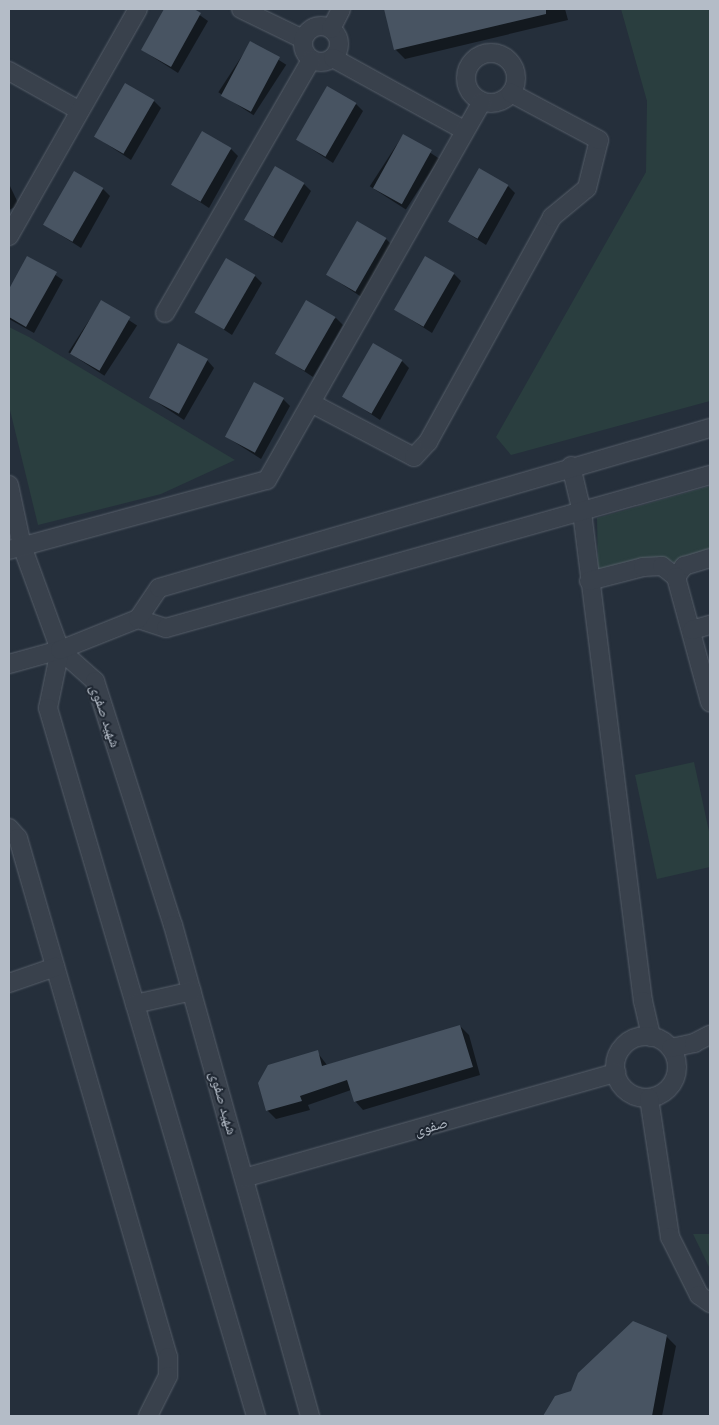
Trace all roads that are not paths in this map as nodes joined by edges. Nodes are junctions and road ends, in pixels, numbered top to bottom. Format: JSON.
{"nodes":[{"id":1,"x":138,"y":9,"type":"edge"},
{"id":2,"x":242,"y":9,"type":"edge"},
{"id":3,"x":341,"y":9,"type":"edge"},
{"id":4,"x":332,"y":29,"type":"junction"},
{"id":5,"x":303,"y":38,"type":"junction"},
{"id":6,"x":333,"y":58,"type":"junction"},
{"id":7,"x":311,"y":60,"type":"junction"},
{"id":8,"x":9,"y":72,"type":"edge"},
{"id":9,"x":511,"y":93,"type":"junction"},
{"id":10,"x":482,"y":102,"type":"junction"},
{"id":11,"x":80,"y":111,"type":"junction"},
{"id":12,"x":464,"y":130,"type":"junction"},
{"id":13,"x":9,"y":236,"type":"edge"},
{"id":14,"x":165,"y":313,"type":"dead end"},
{"id":15,"x":313,"y":404,"type":"junction"},
{"id":16,"x":710,"y":428,"type":"edge"},
{"id":17,"x":571,"y":466,"type":"junction"},
{"id":18,"x":710,"y":476,"type":"edge"},
{"id":19,"x":9,"y":485,"type":"edge"},
{"id":20,"x":582,"y":512,"type":"junction"},
{"id":21,"x":15,"y":548,"type":"edge"},
{"id":22,"x":710,"y":558,"type":"edge"},
{"id":23,"x":676,"y":577,"type":"junction"},
{"id":24,"x":589,"y":581,"type":"junction"},
{"id":25,"x":138,"y":619,"type":"junction"},
{"id":26,"x":710,"y":625,"type":"edge"},
{"id":27,"x":692,"y":630,"type":"junction"},
{"id":28,"x":60,"y":650,"type":"junction"},
{"id":29,"x":9,"y":664,"type":"edge"},
{"id":30,"x":710,"y":702,"type":"edge"},
{"id":31,"x":9,"y":828,"type":"edge"},
{"id":32,"x":55,"y":967,"type":"junction"},
{"id":33,"x":9,"y":983,"type":"edge"},
{"id":34,"x":192,"y":991,"type":"junction"},
{"id":35,"x":136,"y":1004,"type":"junction"},
{"id":36,"x":710,"y":1035,"type":"edge"},
{"id":37,"x":651,"y":1037,"type":"junction"},
{"id":38,"x":670,"y":1048,"type":"junction"},
{"id":39,"x":616,"y":1073,"type":"junction"},
{"id":40,"x":649,"y":1098,"type":"junction"},
{"id":41,"x":244,"y":1178,"type":"junction"},
{"id":42,"x":710,"y":1303,"type":"edge"},
{"id":43,"x":148,"y":1416,"type":"edge"},
{"id":44,"x":256,"y":1416,"type":"edge"},
{"id":45,"x":310,"y":1416,"type":"edge"}],
"edges":[{"from":1,"to":11,"type":"street"},
{"from":2,"to":5,"type":"street"},
{"from":3,"to":4,"type":"street"},
{"from":4,"to":5,"type":"street"},
{"from":4,"to":6,"type":"street"},
{"from":5,"to":7,"type":"street"},
{"from":6,"to":7,"type":"street"},
{"from":6,"to":12,"type":"street"},
{"from":7,"to":14,"type":"street"},
{"from":8,"to":11,"type":"street"},
{"from":9,"to":10,"type":"street"},
{"from":9,"to":10,"type":"street"},
{"from":9,"to":15,"type":"street"},
{"from":10,"to":12,"type":"street"},
{"from":11,"to":13,"type":"street"},
{"from":12,"to":15,"type":"street"},
{"from":15,"to":21,"type":"street"},
{"from":16,"to":17,"type":"street"},
{"from":17,"to":20,"type":"street"},
{"from":17,"to":25,"type":"street"},
{"from":18,"to":20,"type":"street"},
{"from":19,"to":21,"type":"street"},
{"from":20,"to":24,"type":"street"},
{"from":20,"to":25,"type":"street"},
{"from":21,"to":28,"type":"street"},
{"from":22,"to":23,"type":"street"},
{"from":23,"to":24,"type":"street"},
{"from":23,"to":27,"type":"street"},
{"from":24,"to":37,"type":"street"},
{"from":25,"to":28,"type":"street"},
{"from":26,"to":27,"type":"street"},
{"from":27,"to":30,"type":"street"},
{"from":28,"to":29,"type":"street"},
{"from":28,"to":34,"type":"street","name":"شهید صفوی"},
{"from":28,"to":35,"type":"street"},
{"from":31,"to":32,"type":"street"},
{"from":32,"to":33,"type":"street"},
{"from":32,"to":43,"type":"street"},
{"from":34,"to":35,"type":"street"},
{"from":34,"to":41,"type":"street","name":"شهید صفوی"},
{"from":35,"to":44,"type":"street"},
{"from":36,"to":38,"type":"street"},
{"from":37,"to":38,"type":"street"},
{"from":37,"to":39,"type":"street"},
{"from":38,"to":40,"type":"street"},
{"from":39,"to":40,"type":"street"},
{"from":39,"to":41,"type":"street","name":"صفوی"},
{"from":40,"to":42,"type":"street"},
{"from":41,"to":45,"type":"street","name":"شهید صفوی"}]}
